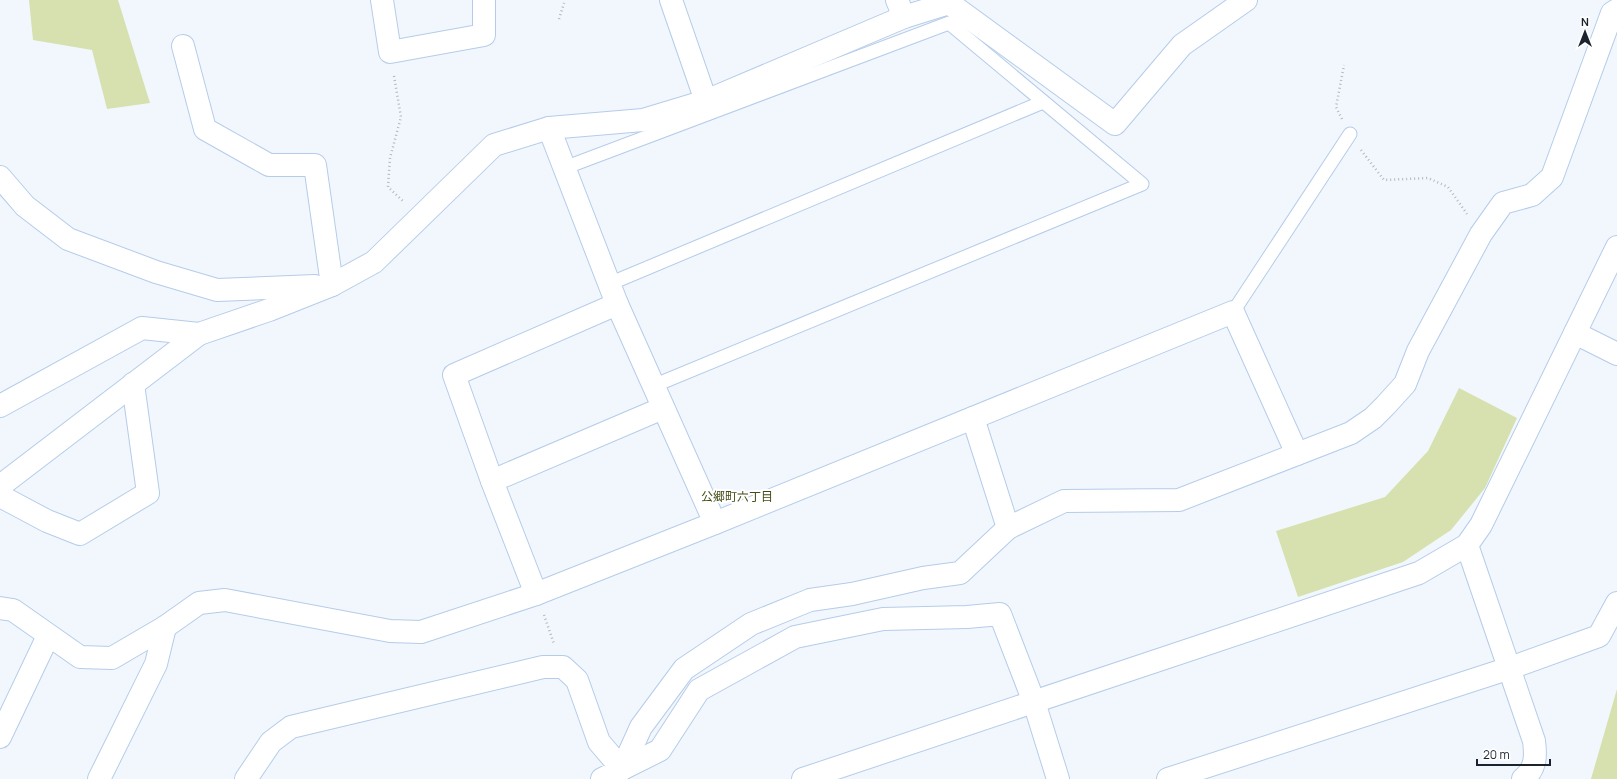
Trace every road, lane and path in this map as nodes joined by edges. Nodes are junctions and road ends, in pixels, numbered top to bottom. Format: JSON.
{"nodes":[{"id":1,"x":382,"y":0,"type":"edge"},
{"id":2,"x":484,"y":0,"type":"edge"},
{"id":3,"x":565,"y":0,"type":"edge"},
{"id":4,"x":671,"y":0,"type":"edge"},
{"id":5,"x":1246,"y":0,"type":"edge"},
{"id":6,"x":1611,"y":8,"type":"edge"},
{"id":7,"x":901,"y":9,"type":"edge"},
{"id":8,"x":559,"y":19,"type":"dead end"},
{"id":9,"x":183,"y":46,"type":"dead end"},
{"id":10,"x":390,"y":52,"type":"junction"},
{"id":11,"x":1344,"y":65,"type":"dead end"},
{"id":12,"x":706,"y":101,"type":"junction"},
{"id":13,"x":1043,"y":102,"type":"junction"},
{"id":14,"x":549,"y":128,"type":"junction"},
{"id":15,"x":1350,"y":134,"type":"junction"},
{"id":16,"x":564,"y":168,"type":"junction"},
{"id":17,"x":0,"y":177,"type":"edge"},
{"id":18,"x":421,"y":216,"type":"junction"},
{"id":19,"x":1481,"y":234,"type":"junction"},
{"id":20,"x":1617,"y":247,"type":"edge"},
{"id":21,"x":609,"y":284,"type":"junction"},
{"id":22,"x":332,"y":285,"type":"junction"},
{"id":23,"x":617,"y":304,"type":"junction"},
{"id":24,"x":1233,"y":312,"type":"junction"},
{"id":25,"x":1575,"y":333,"type":"junction"},
{"id":26,"x":199,"y":334,"type":"junction"},
{"id":27,"x":1617,"y":354,"type":"edge"},
{"id":28,"x":133,"y":384,"type":"junction"},
{"id":29,"x":653,"y":386,"type":"junction"},
{"id":30,"x":2,"y":400,"type":"edge"},
{"id":31,"x":663,"y":408,"type":"junction"},
{"id":32,"x":973,"y":418,"type":"junction"},
{"id":33,"x":1297,"y":454,"type":"junction"},
{"id":34,"x":492,"y":481,"type":"junction"},
{"id":35,"x":0,"y":486,"type":"edge"},
{"id":36,"x":0,"y":496,"type":"edge"},
{"id":37,"x":715,"y":523,"type":"junction"},
{"id":38,"x":1008,"y":528,"type":"junction"},
{"id":39,"x":1467,"y":545,"type":"junction"},
{"id":40,"x":536,"y":594,"type":"junction"},
{"id":41,"x":1617,"y":603,"type":"edge"},
{"id":42,"x":0,"y":608,"type":"edge"},
{"id":43,"x":165,"y":627,"type":"junction"},
{"id":44,"x":48,"y":636,"type":"junction"},
{"id":45,"x":563,"y":667,"type":"junction"},
{"id":46,"x":1510,"y":668,"type":"junction"},
{"id":47,"x":1034,"y":702,"type":"junction"},
{"id":48,"x":0,"y":737,"type":"edge"},
{"id":49,"x":622,"y":769,"type":"junction"},
{"id":50,"x":99,"y":779,"type":"edge"},
{"id":51,"x":246,"y":779,"type":"edge"},
{"id":52,"x":602,"y":779,"type":"edge"},
{"id":53,"x":803,"y":779,"type":"edge"},
{"id":54,"x":1058,"y":779,"type":"edge"},
{"id":55,"x":1168,"y":779,"type":"edge"},
{"id":56,"x":1523,"y":779,"type":"edge"}],
"edges":[{"from":1,"to":10,"type":"street"},
{"from":2,"to":10,"type":"street"},
{"from":3,"to":8,"type":"path"},
{"from":4,"to":12,"type":"street"},
{"from":5,"to":7,"type":"street"},
{"from":6,"to":19,"type":"street"},
{"from":7,"to":12,"type":"street"},
{"from":9,"to":22,"type":"street"},
{"from":10,"to":18,"type":"path"},
{"from":11,"to":15,"type":"path"},
{"from":12,"to":14,"type":"street"},
{"from":13,"to":16,"type":"lane"},
{"from":13,"to":21,"type":"lane"},
{"from":13,"to":29,"type":"lane"},
{"from":14,"to":16,"type":"street"},
{"from":14,"to":18,"type":"street"},
{"from":15,"to":19,"type":"path"},
{"from":15,"to":24,"type":"lane"},
{"from":16,"to":21,"type":"street"},
{"from":17,"to":22,"type":"street"},
{"from":18,"to":22,"type":"street"},
{"from":19,"to":33,"type":"street"},
{"from":20,"to":25,"type":"street"},
{"from":21,"to":23,"type":"street"},
{"from":22,"to":26,"type":"street"},
{"from":23,"to":29,"type":"street"},
{"from":23,"to":34,"type":"street"},
{"from":24,"to":32,"type":"street"},
{"from":24,"to":33,"type":"street"},
{"from":25,"to":27,"type":"street"},
{"from":25,"to":39,"type":"street"},
{"from":26,"to":28,"type":"street"},
{"from":26,"to":30,"type":"street"},
{"from":28,"to":35,"type":"street"},
{"from":28,"to":36,"type":"street"},
{"from":29,"to":31,"type":"street"},
{"from":31,"to":34,"type":"street"},
{"from":31,"to":37,"type":"street"},
{"from":32,"to":37,"type":"street"},
{"from":32,"to":38,"type":"street"},
{"from":33,"to":38,"type":"street"},
{"from":34,"to":40,"type":"street"},
{"from":37,"to":40,"type":"street"},
{"from":38,"to":49,"type":"street"},
{"from":39,"to":46,"type":"street"},
{"from":39,"to":47,"type":"street"},
{"from":40,"to":43,"type":"street"},
{"from":40,"to":45,"type":"path"},
{"from":41,"to":46,"type":"street"},
{"from":42,"to":44,"type":"street"},
{"from":43,"to":44,"type":"street"},
{"from":43,"to":50,"type":"street"},
{"from":44,"to":48,"type":"street"},
{"from":45,"to":49,"type":"street"},
{"from":45,"to":51,"type":"street"},
{"from":46,"to":55,"type":"street"},
{"from":46,"to":56,"type":"street"},
{"from":47,"to":49,"type":"street"},
{"from":47,"to":53,"type":"street"},
{"from":47,"to":54,"type":"street"},
{"from":49,"to":52,"type":"street"}]}
